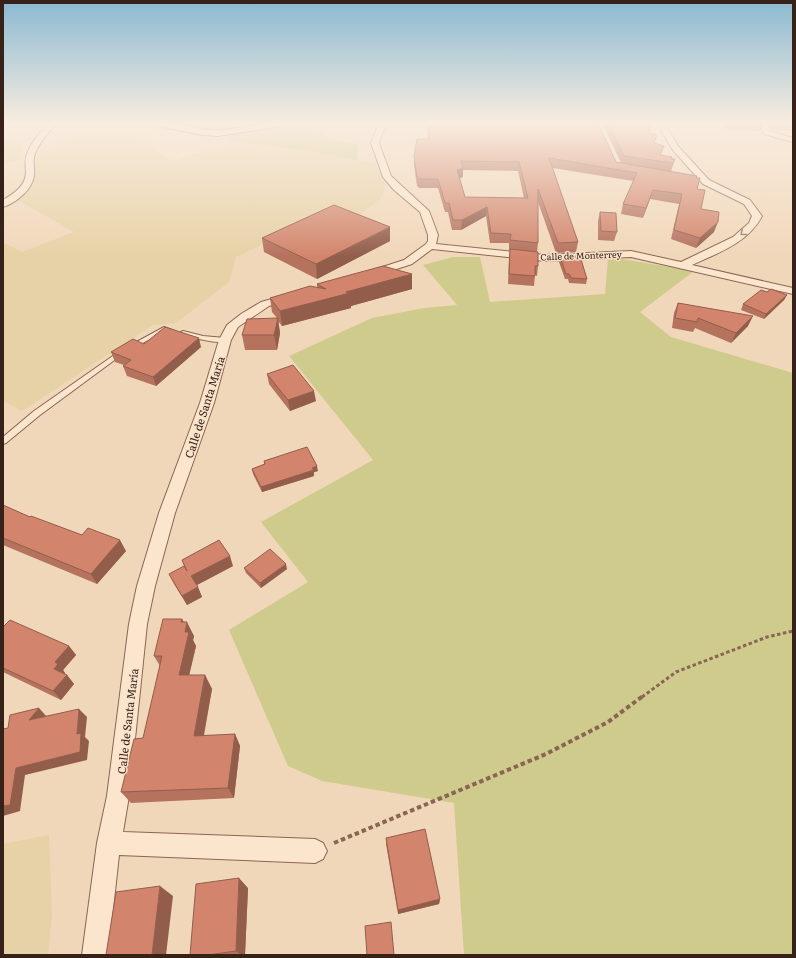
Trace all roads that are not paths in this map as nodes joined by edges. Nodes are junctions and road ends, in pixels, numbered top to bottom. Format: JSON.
{"nodes":[{"id":1,"x":29,"y":168,"type":"edge"},
{"id":2,"x":384,"y":168,"type":"edge"},
{"id":3,"x":693,"y":168,"type":"edge"},
{"id":4,"x":692,"y":179,"type":"edge"},
{"id":5,"x":706,"y":182,"type":"junction"},
{"id":6,"x":3,"y":204,"type":"edge"},
{"id":7,"x":430,"y":246,"type":"junction"},
{"id":8,"x":684,"y":265,"type":"junction"},
{"id":9,"x":356,"y":279,"type":"edge"},
{"id":10,"x":793,"y":291,"type":"edge"},
{"id":11,"x":305,"y":292,"type":"edge"},
{"id":12,"x":226,"y":340,"type":"junction"},
{"id":13,"x":3,"y":441,"type":"edge"},
{"id":14,"x":109,"y":843,"type":"junction"},
{"id":15,"x":315,"y":851,"type":"road end"},
{"id":16,"x":95,"y":955,"type":"edge"}],
"edges":[{"from":1,"to":6,"type":"street"},
{"from":2,"to":7,"type":"street"},
{"from":3,"to":5,"type":"street"},
{"from":4,"to":5,"type":"street"},
{"from":5,"to":8,"type":"street","one_way":true},
{"from":7,"to":8,"type":"street","name":"Calle de Monterrey"},
{"from":7,"to":9,"type":"street"},
{"from":8,"to":10,"type":"street","name":"Calle de Monterrey"},
{"from":11,"to":12,"type":"street","name":"Calle de Santa María"},
{"from":12,"to":13,"type":"lane"},
{"from":12,"to":14,"type":"street","name":"Calle de Santa María"},
{"from":14,"to":15,"type":"street"},
{"from":14,"to":16,"type":"street","name":"Calle de Santa María"}]}
